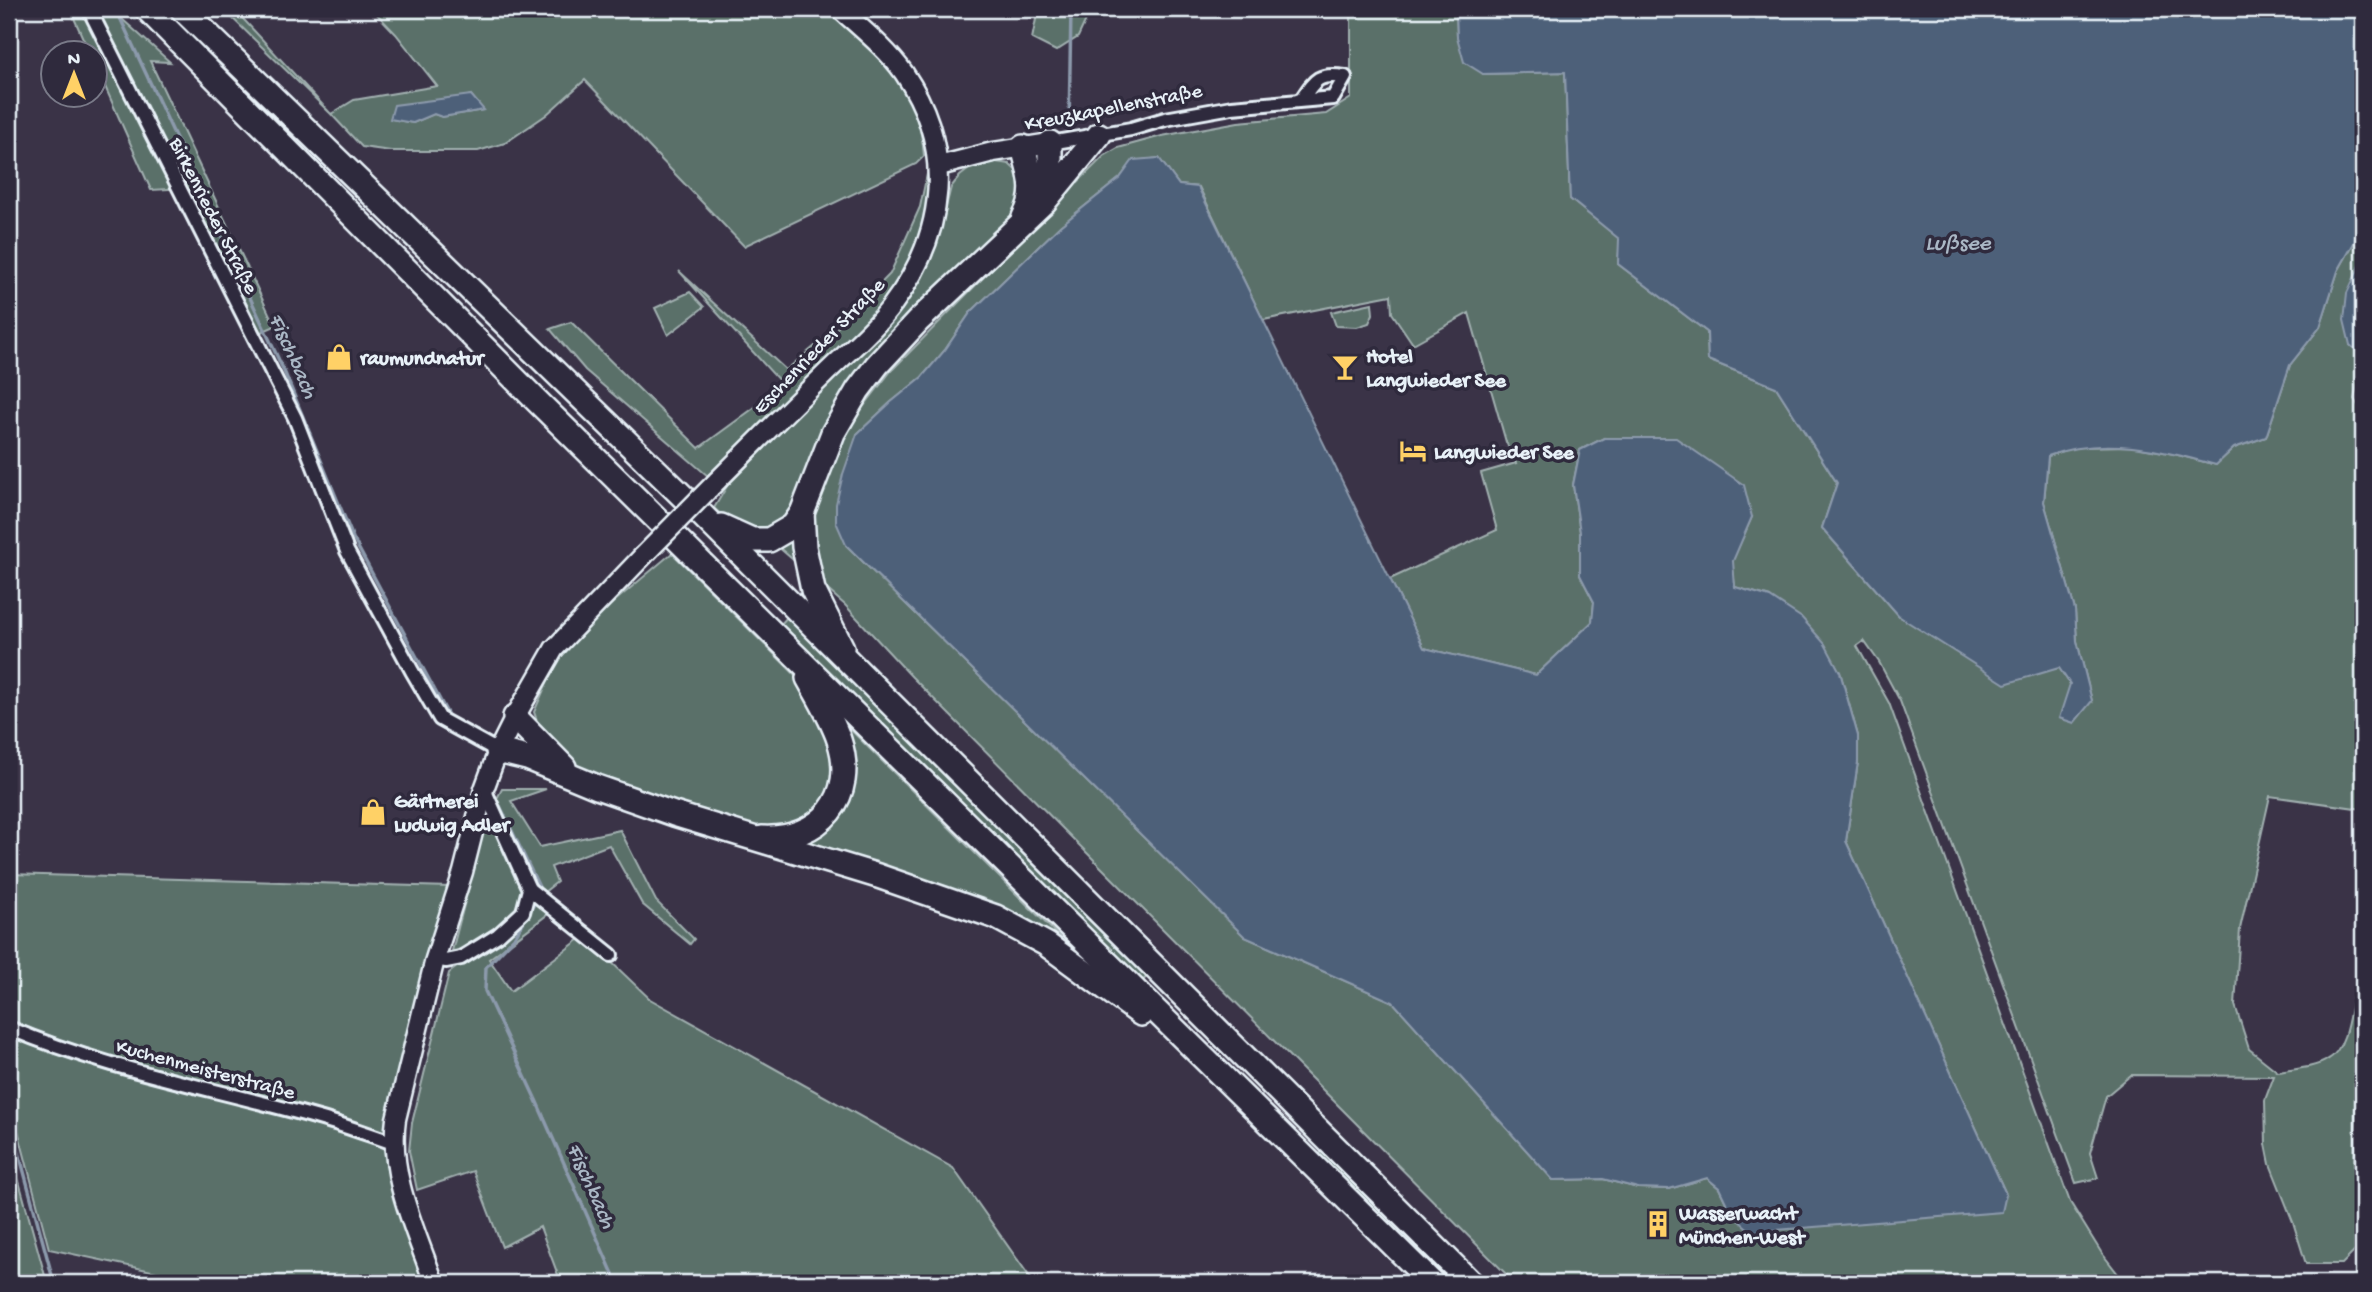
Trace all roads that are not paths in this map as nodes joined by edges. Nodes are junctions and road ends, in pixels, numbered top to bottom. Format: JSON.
{"nodes":[{"id":1,"x":89,"y":9,"type":"edge"},
{"id":2,"x":147,"y":9,"type":"edge"},
{"id":3,"x":182,"y":9,"type":"edge"},
{"id":4,"x":841,"y":9,"type":"edge"},
{"id":5,"x":1297,"y":101,"type":"dead end"},
{"id":6,"x":1099,"y":135,"type":"junction"},
{"id":7,"x":1050,"y":143,"type":"junction"},
{"id":8,"x":1023,"y":147,"type":"junction"},
{"id":9,"x":939,"y":166,"type":"junction"},
{"id":10,"x":1045,"y":201,"type":"junction"},
{"id":11,"x":1022,"y":220,"type":"junction"},
{"id":12,"x":802,"y":513,"type":"junction"},
{"id":13,"x":703,"y":516,"type":"junction"},
{"id":14,"x":800,"y":660,"type":"junction"},
{"id":15,"x":852,"y":666,"type":"junction"},
{"id":16,"x":515,"y":717,"type":"junction"},
{"id":17,"x":498,"y":751,"type":"junction"},
{"id":18,"x":571,"y":774,"type":"junction"},
{"id":19,"x":484,"y":789,"type":"junction"},
{"id":20,"x":752,"y":838,"type":"junction"},
{"id":21,"x":529,"y":889,"type":"junction"},
{"id":22,"x":611,"y":955,"type":"dead end"},
{"id":23,"x":435,"y":959,"type":"junction"},
{"id":24,"x":9,"y":1028,"type":"edge"},
{"id":25,"x":1232,"y":1087,"type":"junction"},
{"id":26,"x":394,"y":1143,"type":"junction"},
{"id":27,"x":434,"y":1283,"type":"edge"},
{"id":28,"x":1432,"y":1283,"type":"edge"},
{"id":29,"x":1471,"y":1283,"type":"edge"}],
"edges":[{"from":1,"to":17,"type":"street","name":"Birkenrieder Straße"},
{"from":2,"to":14,"type":"highway"},
{"from":3,"to":13,"type":"highway"},
{"from":4,"to":9,"type":"street","name":"Eschenrieder Straße"},
{"from":5,"to":6,"type":"street","name":"Kreuzkapellenstraße"},
{"from":6,"to":7,"type":"street","name":"Kreuzkapellenstraße"},
{"from":6,"to":10,"type":"highway"},
{"from":7,"to":8,"type":"street","name":"Kreuzkapellenstraße"},
{"from":7,"to":10,"type":"highway"},
{"from":8,"to":9,"type":"street","name":"Kreuzkapellenstraße"},
{"from":8,"to":11,"type":"highway"},
{"from":9,"to":16,"type":"street","name":"Eschenrieder Straße","bridge":true},
{"from":10,"to":11,"type":"highway"},
{"from":11,"to":12,"type":"highway"},
{"from":12,"to":13,"type":"highway"},
{"from":12,"to":15,"type":"highway"},
{"from":13,"to":15,"type":"highway"},
{"from":14,"to":20,"type":"highway"},
{"from":14,"to":25,"type":"highway"},
{"from":15,"to":29,"type":"highway"},
{"from":16,"to":17,"type":"street"},
{"from":16,"to":18,"type":"highway"},
{"from":17,"to":18,"type":"highway"},
{"from":17,"to":19,"type":"street"},
{"from":18,"to":20,"type":"highway"},
{"from":19,"to":21,"type":"street"},
{"from":19,"to":23,"type":"street"},
{"from":20,"to":25,"type":"highway"},
{"from":21,"to":22,"type":"street"},
{"from":21,"to":23,"type":"street"},
{"from":23,"to":26,"type":"street"},
{"from":24,"to":26,"type":"street","name":"Kuchenmeisterstraße"},
{"from":25,"to":28,"type":"highway"},
{"from":26,"to":27,"type":"street"}]}
